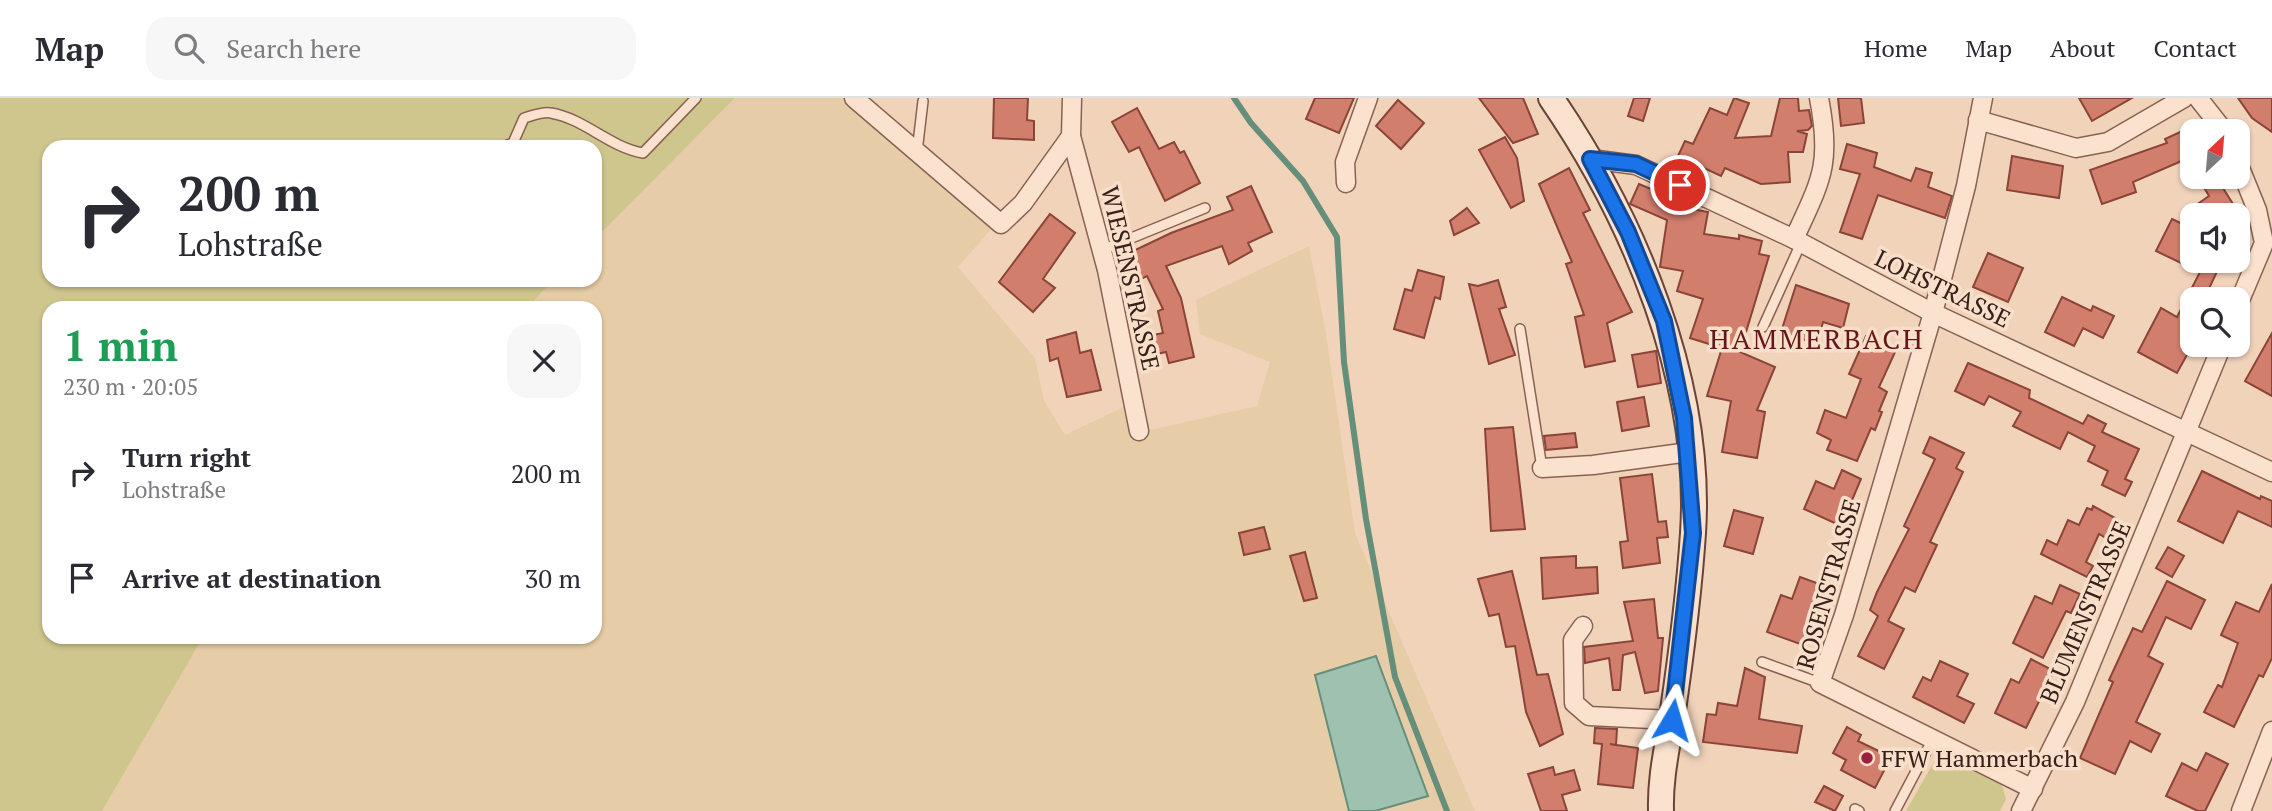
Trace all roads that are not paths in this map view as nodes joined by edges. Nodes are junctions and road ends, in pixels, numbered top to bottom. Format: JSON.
{"nodes":[{"id":1,"x":696,"y":98,"type":"edge"},
{"id":2,"x":853,"y":98,"type":"edge"},
{"id":3,"x":1368,"y":98,"type":"edge"},
{"id":4,"x":1551,"y":98,"type":"edge"},
{"id":5,"x":1819,"y":98,"type":"edge"},
{"id":6,"x":1983,"y":98,"type":"edge"},
{"id":7,"x":2184,"y":98,"type":"edge"},
{"id":8,"x":2198,"y":98,"type":"edge"},
{"id":9,"x":922,"y":99,"type":"edge"},
{"id":10,"x":1074,"y":99,"type":"edge"},
{"id":11,"x":2215,"y":119,"type":"edge"},
{"id":12,"x":1978,"y":120,"type":"junction"},
{"id":13,"x":1071,"y":136,"type":"junction"},
{"id":14,"x":514,"y":140,"type":"edge"},
{"id":15,"x":917,"y":152,"type":"junction"},
{"id":16,"x":1590,"y":159,"type":"junction"},
{"id":17,"x":1346,"y":183,"type":"dead end"},
{"id":18,"x":2249,"y":189,"type":"edge"},
{"id":19,"x":1205,"y":208,"type":"dead end"},
{"id":20,"x":1798,"y":241,"type":"junction"},
{"id":21,"x":2268,"y":244,"type":"edge"},
{"id":22,"x":1102,"y":250,"type":"junction"},
{"id":23,"x":2247,"y":287,"type":"edge"},
{"id":24,"x":1933,"y":313,"type":"junction"},
{"id":25,"x":1763,"y":327,"type":"dead end"},
{"id":26,"x":1520,"y":329,"type":"dead end"},
{"id":27,"x":2217,"y":357,"type":"edge"},
{"id":28,"x":2188,"y":430,"type":"junction"},
{"id":29,"x":1139,"y":431,"type":"dead end"},
{"id":30,"x":1689,"y":452,"type":"junction"},
{"id":31,"x":1542,"y":467,"type":"joint"},
{"id":32,"x":2272,"y":471,"type":"edge"},
{"id":33,"x":1583,"y":625,"type":"dead end"},
{"id":34,"x":1762,"y":662,"type":"dead end"},
{"id":35,"x":1820,"y":683,"type":"junction"},
{"id":36,"x":1672,"y":720,"type":"junction"},
{"id":37,"x":2272,"y":731,"type":"edge"},
{"id":38,"x":1933,"y":739,"type":"junction"},
{"id":39,"x":2033,"y":789,"type":"junction"},
{"id":40,"x":1661,"y":811,"type":"edge"},
{"id":41,"x":1895,"y":811,"type":"edge"},
{"id":42,"x":2021,"y":811,"type":"edge"},
{"id":43,"x":2241,"y":811,"type":"edge"}],
"edges":[{"from":1,"to":14,"type":"lane"},
{"from":2,"to":15,"type":"street"},
{"from":3,"to":17,"type":"street"},
{"from":4,"to":16,"type":"main road"},
{"from":5,"to":20,"type":"street"},
{"from":6,"to":12,"type":"street","name":"ROSENSTRASSE"},
{"from":7,"to":12,"type":"street"},
{"from":8,"to":11,"type":"street"},
{"from":9,"to":15,"type":"lane"},
{"from":10,"to":13,"type":"street","name":"WIESENSTRASSE"},
{"from":12,"to":24,"type":"street","name":"ROSENSTRASSE"},
{"from":13,"to":15,"type":"street"},
{"from":13,"to":22,"type":"street","name":"WIESENSTRASSE"},
{"from":16,"to":20,"type":"street","name":"LOHSTRASSE"},
{"from":16,"to":30,"type":"main road"},
{"from":18,"to":21,"type":"street"},
{"from":19,"to":22,"type":"lane"},
{"from":20,"to":24,"type":"street","name":"LOHSTRASSE"},
{"from":20,"to":25,"type":"lane"},
{"from":21,"to":23,"type":"street"},
{"from":22,"to":29,"type":"street","name":"WIESENSTRASSE"},
{"from":24,"to":28,"type":"street","name":"LOHSTRASSE"},
{"from":24,"to":35,"type":"street","name":"ROSENSTRASSE"},
{"from":26,"to":31,"type":"lane"},
{"from":27,"to":28,"type":"street","name":"BLUMENSTRASSE"},
{"from":28,"to":32,"type":"street","name":"LOHSTRASSE"},
{"from":28,"to":39,"type":"street","name":"BLUMENSTRASSE"},
{"from":30,"to":31,"type":"street"},
{"from":30,"to":36,"type":"main road"},
{"from":33,"to":36,"type":"street"},
{"from":34,"to":35,"type":"lane"},
{"from":35,"to":38,"type":"street","name":"ROSENSTRASSE"},
{"from":36,"to":40,"type":"main road"},
{"from":37,"to":43,"type":"street"},
{"from":38,"to":39,"type":"street","name":"ROSENSTRASSE"},
{"from":38,"to":41,"type":"lane"},
{"from":39,"to":42,"type":"street","name":"BLUMENSTRASSE"}]}
